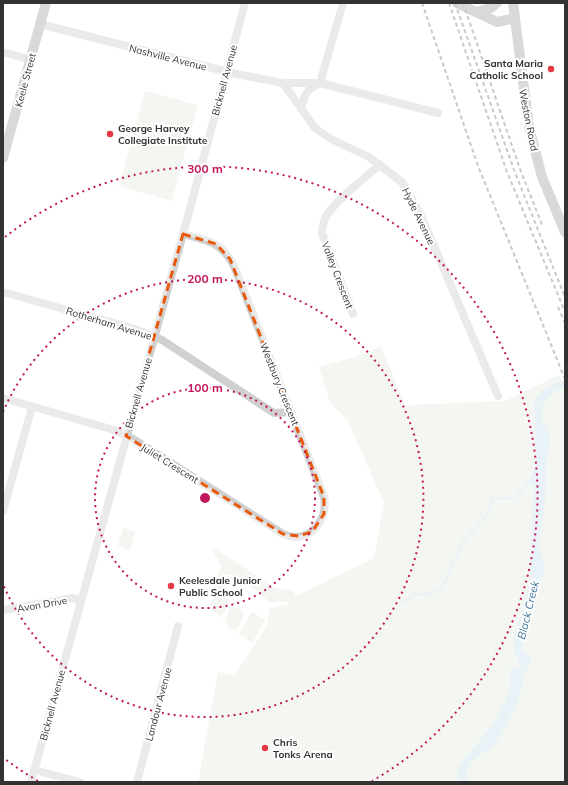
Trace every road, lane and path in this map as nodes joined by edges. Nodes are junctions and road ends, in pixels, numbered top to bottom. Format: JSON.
{"nodes":[{"id":1,"x":46,"y":3,"type":"edge"},
{"id":2,"x":245,"y":3,"type":"edge"},
{"id":3,"x":343,"y":3,"type":"edge"},
{"id":4,"x":458,"y":3,"type":"edge"},
{"id":5,"x":497,"y":3,"type":"edge"},
{"id":6,"x":512,"y":3,"type":"edge"},
{"id":7,"x":473,"y":10,"type":"junction"},
{"id":8,"x":514,"y":18,"type":"junction"},
{"id":9,"x":40,"y":24,"type":"junction"},
{"id":10,"x":3,"y":52,"type":"edge"},
{"id":11,"x":30,"y":60,"type":"junction"},
{"id":12,"x":226,"y":72,"type":"junction"},
{"id":13,"x":283,"y":83,"type":"junction"},
{"id":14,"x":320,"y":83,"type":"junction"},
{"id":15,"x":301,"y":109,"type":"junction"},
{"id":16,"x":438,"y":113,"type":"dead end"},
{"id":17,"x":3,"y":158,"type":"edge"},
{"id":18,"x":380,"y":164,"type":"junction"},
{"id":19,"x":565,"y":232,"type":"edge"},
{"id":20,"x":183,"y":234,"type":"junction"},
{"id":21,"x":3,"y":292,"type":"edge"},
{"id":22,"x":353,"y":314,"type":"dead end"},
{"id":23,"x":154,"y":337,"type":"junction"},
{"id":24,"x":498,"y":396,"type":"dead end"},
{"id":25,"x":3,"y":398,"type":"edge"},
{"id":26,"x":32,"y":407,"type":"junction"},
{"id":27,"x":290,"y":412,"type":"junction"},
{"id":28,"x":126,"y":436,"type":"junction"},
{"id":29,"x":3,"y":511,"type":"edge"},
{"id":30,"x":283,"y":534,"type":"joint"},
{"id":31,"x":81,"y":600,"type":"junction"},
{"id":32,"x":3,"y":610,"type":"edge"},
{"id":33,"x":178,"y":626,"type":"dead end"},
{"id":34,"x":34,"y":770,"type":"junction"},
{"id":35,"x":31,"y":782,"type":"edge"},
{"id":36,"x":80,"y":782,"type":"edge"},
{"id":37,"x":137,"y":782,"type":"edge"}],
"edges":[{"from":1,"to":9,"type":"main road","name":"Keele Street"},
{"from":2,"to":12,"type":"street","name":"Bicknell Avenue"},
{"from":3,"to":14,"type":"street"},
{"from":4,"to":7,"type":"main road"},
{"from":5,"to":7,"type":"main road"},
{"from":6,"to":8,"type":"main road","name":"Weston Road"},
{"from":7,"to":8,"type":"main road"},
{"from":8,"to":19,"type":"main road","name":"Weston Road"},
{"from":9,"to":11,"type":"main road","name":"Keele Street"},
{"from":9,"to":12,"type":"street","name":"Nashville Avenue"},
{"from":10,"to":11,"type":"street"},
{"from":11,"to":17,"type":"main road","name":"Keele Street"},
{"from":12,"to":13,"type":"street","name":"Nashville Avenue"},
{"from":12,"to":20,"type":"street","name":"Bicknell Avenue"},
{"from":13,"to":14,"type":"street","name":"Nashville Avenue"},
{"from":13,"to":15,"type":"street","name":"Hyde Avenue"},
{"from":14,"to":15,"type":"street"},
{"from":14,"to":16,"type":"street","name":"Nashville Avenue"},
{"from":15,"to":18,"type":"street","name":"Hyde Avenue"},
{"from":18,"to":22,"type":"street","name":"Valley Crescent"},
{"from":18,"to":24,"type":"street","name":"Hyde Avenue"},
{"from":20,"to":23,"type":"street","name":"Bicknell Avenue"},
{"from":20,"to":27,"type":"street","name":"Westbury Crescent"},
{"from":21,"to":23,"type":"street","name":"Rotherham Avenue"},
{"from":23,"to":27,"type":"street","name":"Rotherham Avenue"},
{"from":23,"to":28,"type":"street","name":"Bicknell Avenue"},
{"from":25,"to":26,"type":"street","name":"Juliet Crescent"},
{"from":26,"to":28,"type":"street","name":"Juliet Crescent"},
{"from":26,"to":29,"type":"street"},
{"from":27,"to":30,"type":"street","name":"Westbury Crescent"},
{"from":28,"to":30,"type":"street","name":"Juliet Crescent"},
{"from":28,"to":31,"type":"street","name":"Bicknell Avenue"},
{"from":31,"to":32,"type":"street","name":"Avon Drive"},
{"from":31,"to":34,"type":"street","name":"Bicknell Avenue"},
{"from":33,"to":37,"type":"street","name":"Landour Avenue"},
{"from":34,"to":35,"type":"street","name":"Bicknell Avenue"},
{"from":34,"to":36,"type":"street"}]}
